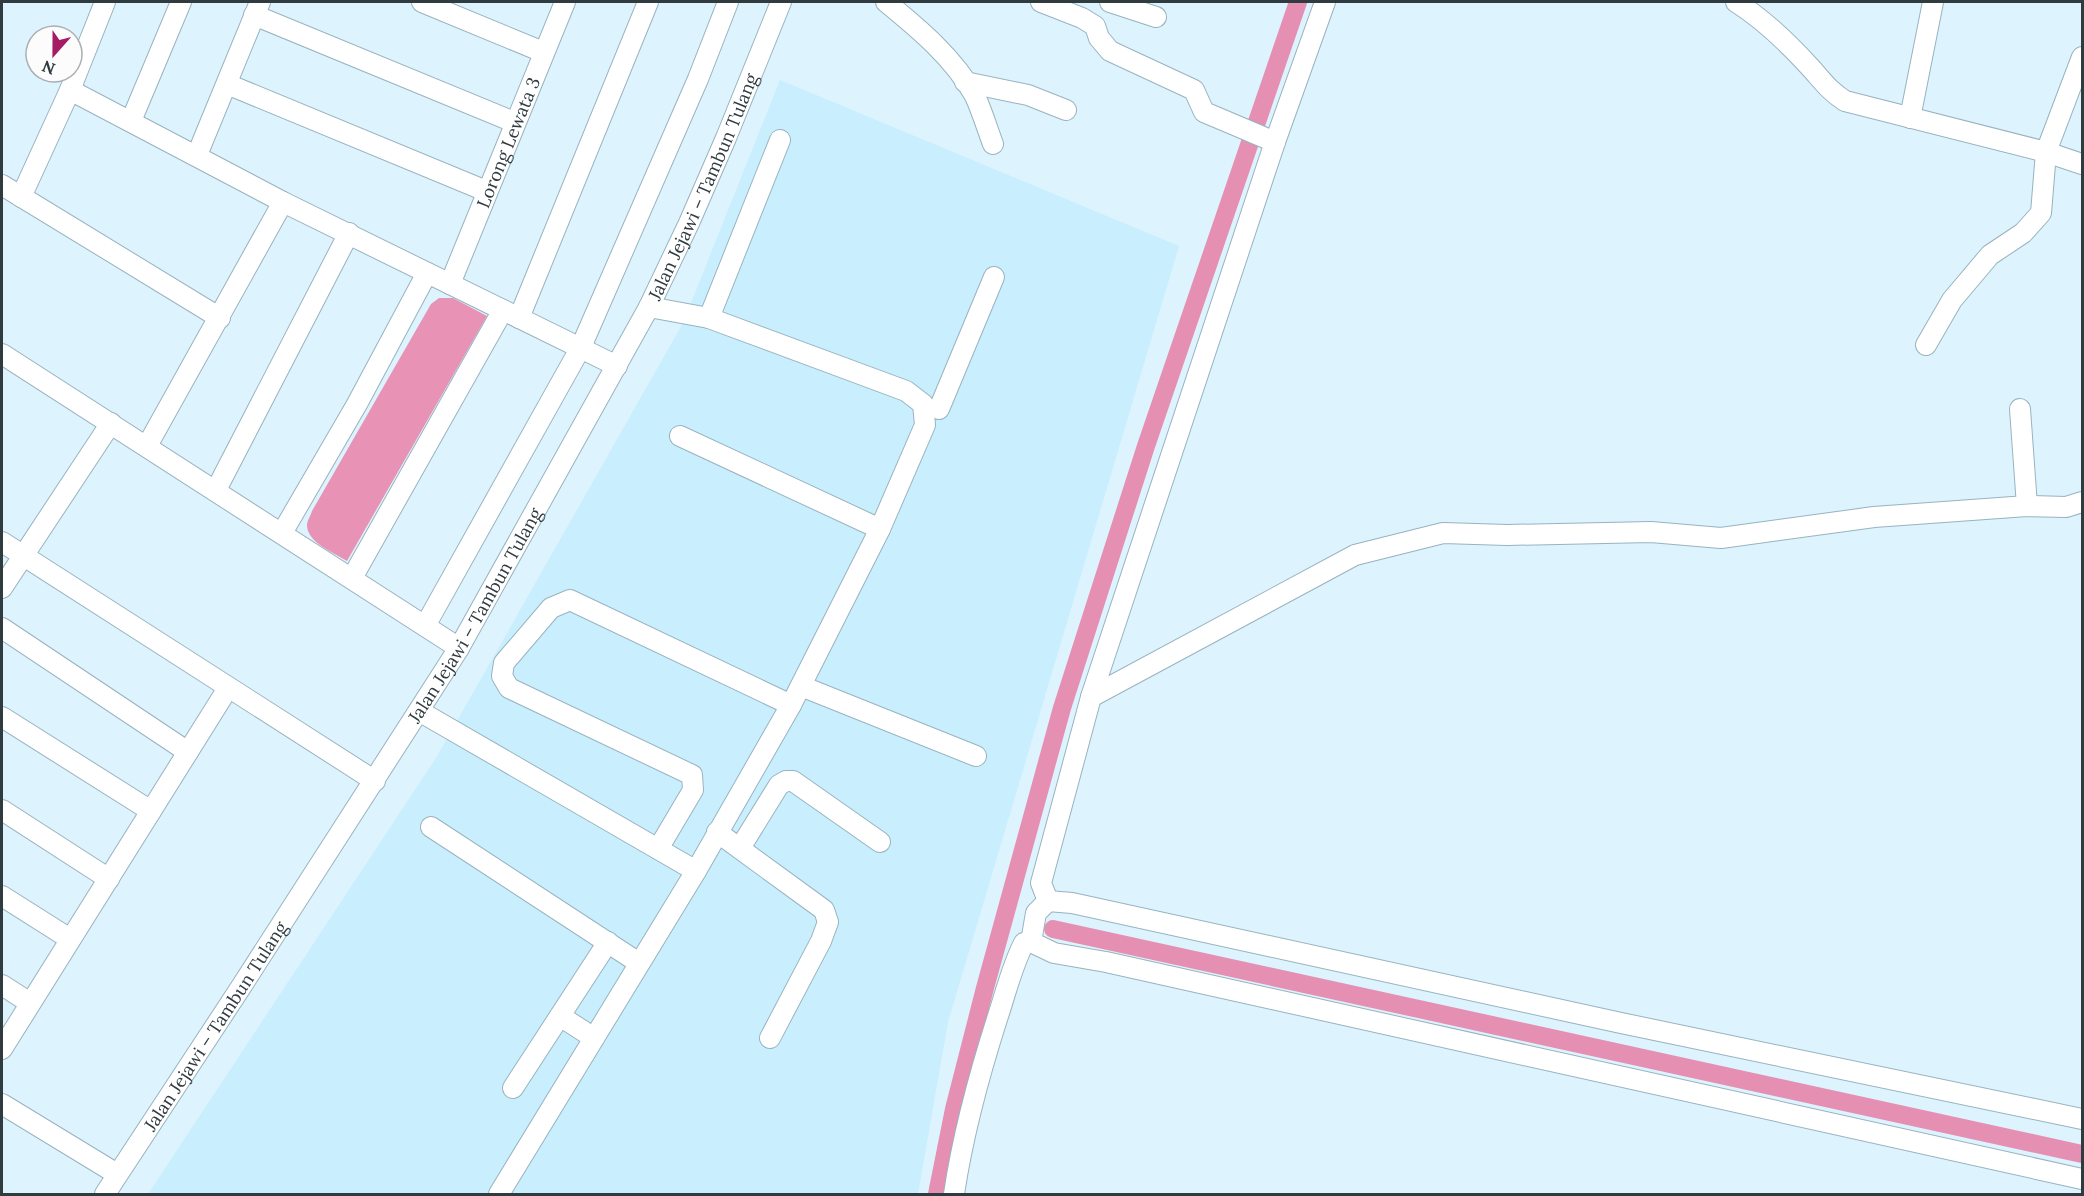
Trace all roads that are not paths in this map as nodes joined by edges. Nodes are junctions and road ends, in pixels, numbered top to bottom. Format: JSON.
{"nodes":[{"id":1,"x":105,"y":2,"type":"edge"},
{"id":2,"x":181,"y":2,"type":"edge"},
{"id":3,"x":422,"y":2,"type":"edge"},
{"id":4,"x":564,"y":2,"type":"edge"},
{"id":5,"x":648,"y":2,"type":"edge"},
{"id":6,"x":728,"y":2,"type":"edge"},
{"id":7,"x":782,"y":2,"type":"edge"},
{"id":8,"x":886,"y":2,"type":"edge"},
{"id":9,"x":1041,"y":2,"type":"edge"},
{"id":10,"x":1110,"y":2,"type":"edge"},
{"id":11,"x":1325,"y":2,"type":"edge"},
{"id":12,"x":1736,"y":2,"type":"edge"},
{"id":13,"x":1933,"y":2,"type":"edge"},
{"id":14,"x":257,"y":8,"type":"edge"},
{"id":15,"x":1156,"y":17,"type":"dead end"},
{"id":16,"x":543,"y":52,"type":"junction"},
{"id":17,"x":2082,"y":57,"type":"edge"},
{"id":18,"x":965,"y":82,"type":"junction"},
{"id":19,"x":227,"y":84,"type":"junction"},
{"id":20,"x":70,"y":90,"type":"junction"},
{"id":21,"x":1066,"y":110,"type":"dead end"},
{"id":22,"x":1910,"y":117,"type":"junction"},
{"id":23,"x":131,"y":120,"type":"junction"},
{"id":24,"x":514,"y":122,"type":"junction"},
{"id":25,"x":780,"y":140,"type":"dead end"},
{"id":26,"x":1270,"y":140,"type":"junction"},
{"id":27,"x":993,"y":144,"type":"dead end"},
{"id":28,"x":2046,"y":152,"type":"junction"},
{"id":29,"x":197,"y":155,"type":"junction"},
{"id":30,"x":2082,"y":164,"type":"edge"},
{"id":31,"x":2,"y":185,"type":"edge"},
{"id":32,"x":486,"y":191,"type":"junction"},
{"id":33,"x":21,"y":197,"type":"junction"},
{"id":34,"x":283,"y":202,"type":"junction"},
{"id":35,"x":349,"y":233,"type":"junction"},
{"id":36,"x":428,"y":273,"type":"junction"},
{"id":37,"x":994,"y":277,"type":"dead end"},
{"id":38,"x":450,"y":284,"type":"junction"},
{"id":39,"x":649,"y":307,"type":"junction"},
{"id":40,"x":511,"y":314,"type":"junction"},
{"id":41,"x":220,"y":318,"type":"junction"},
{"id":42,"x":709,"y":318,"type":"junction"},
{"id":43,"x":1926,"y":345,"type":"dead end"},
{"id":44,"x":581,"y":347,"type":"junction"},
{"id":45,"x":2,"y":354,"type":"edge"},
{"id":46,"x":617,"y":366,"type":"junction"},
{"id":47,"x":939,"y":409,"type":"dead end"},
{"id":48,"x":2020,"y":409,"type":"dead end"},
{"id":49,"x":111,"y":423,"type":"junction"},
{"id":50,"x":680,"y":436,"type":"dead end"},
{"id":51,"x":147,"y":446,"type":"junction"},
{"id":52,"x":216,"y":490,"type":"junction"},
{"id":53,"x":2082,"y":502,"type":"edge"},
{"id":54,"x":2028,"y":506,"type":"junction"},
{"id":55,"x":880,"y":530,"type":"junction"},
{"id":56,"x":282,"y":533,"type":"junction"},
{"id":57,"x":2,"y":542,"type":"edge"},
{"id":58,"x":22,"y":556,"type":"junction"},
{"id":59,"x":352,"y":578,"type":"junction"},
{"id":60,"x":2,"y":588,"type":"edge"},
{"id":61,"x":425,"y":626,"type":"junction"},
{"id":62,"x":2,"y":628,"type":"edge"},
{"id":63,"x":459,"y":648,"type":"junction"},
{"id":64,"x":801,"y":686,"type":"junction"},
{"id":65,"x":228,"y":688,"type":"junction"},
{"id":66,"x":1091,"y":697,"type":"junction"},
{"id":67,"x":791,"y":705,"type":"junction"},
{"id":68,"x":419,"y":711,"type":"junction"},
{"id":69,"x":2,"y":717,"type":"edge"},
{"id":70,"x":188,"y":752,"type":"junction"},
{"id":71,"x":976,"y":756,"type":"dead end"},
{"id":72,"x":375,"y":781,"type":"junction"},
{"id":73,"x":2,"y":810,"type":"edge"},
{"id":74,"x":151,"y":811,"type":"junction"},
{"id":75,"x":431,"y":827,"type":"dead end"},
{"id":76,"x":717,"y":832,"type":"junction"},
{"id":77,"x":880,"y":842,"type":"dead end"},
{"id":78,"x":740,"y":848,"type":"junction"},
{"id":79,"x":658,"y":849,"type":"junction"},
{"id":80,"x":696,"y":871,"type":"junction"},
{"id":81,"x":109,"y":879,"type":"junction"},
{"id":82,"x":2,"y":896,"type":"edge"},
{"id":83,"x":1048,"y":901,"type":"junction"},
{"id":84,"x":70,"y":939,"type":"junction"},
{"id":85,"x":608,"y":942,"type":"junction"},
{"id":86,"x":1031,"y":942,"type":"junction"},
{"id":87,"x":639,"y":963,"type":"junction"},
{"id":88,"x":2,"y":985,"type":"edge"},
{"id":89,"x":30,"y":1003,"type":"junction"},
{"id":90,"x":560,"y":1016,"type":"junction"},
{"id":91,"x":594,"y":1038,"type":"junction"},
{"id":92,"x":770,"y":1038,"type":"dead end"},
{"id":93,"x":2,"y":1049,"type":"edge"},
{"id":94,"x":513,"y":1088,"type":"dead end"},
{"id":95,"x":2,"y":1104,"type":"edge"},
{"id":96,"x":2082,"y":1119,"type":"edge"},
{"id":97,"x":117,"y":1174,"type":"junction"},
{"id":98,"x":2082,"y":1179,"type":"edge"},
{"id":99,"x":105,"y":1194,"type":"edge"},
{"id":100,"x":499,"y":1194,"type":"edge"},
{"id":101,"x":954,"y":1194,"type":"edge"}],
"edges":[{"from":1,"to":20,"type":"street"},
{"from":2,"to":23,"type":"street"},
{"from":3,"to":16,"type":"street"},
{"from":4,"to":16,"type":"street","name":"Lorong Lewata 3"},
{"from":5,"to":40,"type":"street"},
{"from":6,"to":44,"type":"street"},
{"from":7,"to":39,"type":"street","name":"Jalan Jejawi – Tambun Tulang"},
{"from":8,"to":18,"type":"street"},
{"from":9,"to":26,"type":"street"},
{"from":10,"to":15,"type":"street"},
{"from":11,"to":26,"type":"street"},
{"from":12,"to":22,"type":"street"},
{"from":13,"to":22,"type":"street"},
{"from":14,"to":19,"type":"street"},
{"from":14,"to":24,"type":"street"},
{"from":16,"to":24,"type":"street","name":"Lorong Lewata 3"},
{"from":17,"to":28,"type":"street"},
{"from":18,"to":21,"type":"street"},
{"from":18,"to":27,"type":"street"},
{"from":19,"to":29,"type":"street"},
{"from":19,"to":32,"type":"street"},
{"from":20,"to":23,"type":"street"},
{"from":20,"to":33,"type":"street"},
{"from":22,"to":28,"type":"street"},
{"from":23,"to":29,"type":"street"},
{"from":24,"to":32,"type":"street","name":"Lorong Lewata 3"},
{"from":25,"to":42,"type":"street"},
{"from":26,"to":66,"type":"street"},
{"from":28,"to":30,"type":"street"},
{"from":28,"to":43,"type":"street"},
{"from":29,"to":34,"type":"street"},
{"from":31,"to":33,"type":"street"},
{"from":32,"to":38,"type":"street","name":"Lorong Lewata 3"},
{"from":33,"to":41,"type":"street"},
{"from":34,"to":35,"type":"street"},
{"from":34,"to":41,"type":"street"},
{"from":35,"to":36,"type":"street"},
{"from":35,"to":52,"type":"street"},
{"from":36,"to":38,"type":"street"},
{"from":36,"to":56,"type":"street"},
{"from":37,"to":47,"type":"street"},
{"from":38,"to":40,"type":"street"},
{"from":39,"to":42,"type":"street"},
{"from":39,"to":46,"type":"street","name":"Jalan Jejawi – Tambun Tulang"},
{"from":40,"to":44,"type":"street"},
{"from":40,"to":59,"type":"street"},
{"from":41,"to":51,"type":"street"},
{"from":42,"to":55,"type":"street"},
{"from":44,"to":46,"type":"street"},
{"from":44,"to":61,"type":"street"},
{"from":45,"to":49,"type":"street"},
{"from":46,"to":63,"type":"street","name":"Jalan Jejawi – Tambun Tulang"},
{"from":48,"to":54,"type":"street"},
{"from":49,"to":51,"type":"street"},
{"from":49,"to":58,"type":"street"},
{"from":50,"to":55,"type":"street"},
{"from":51,"to":52,"type":"street"},
{"from":52,"to":56,"type":"street"},
{"from":53,"to":54,"type":"street"},
{"from":54,"to":66,"type":"street"},
{"from":55,"to":64,"type":"street"},
{"from":56,"to":59,"type":"street"},
{"from":57,"to":58,"type":"street"},
{"from":58,"to":60,"type":"street"},
{"from":58,"to":65,"type":"street"},
{"from":59,"to":61,"type":"street"},
{"from":61,"to":63,"type":"street"},
{"from":62,"to":70,"type":"street"},
{"from":63,"to":68,"type":"street","name":"Jalan Jejawi – Tambun Tulang"},
{"from":64,"to":67,"type":"street"},
{"from":64,"to":71,"type":"street"},
{"from":65,"to":70,"type":"street"},
{"from":65,"to":72,"type":"street"},
{"from":66,"to":83,"type":"street"},
{"from":67,"to":76,"type":"street"},
{"from":67,"to":79,"type":"street"},
{"from":68,"to":72,"type":"street","name":"Jalan Jejawi – Tambun Tulang"},
{"from":68,"to":79,"type":"street"},
{"from":69,"to":74,"type":"street"},
{"from":70,"to":74,"type":"street"},
{"from":72,"to":97,"type":"street","name":"Jalan Jejawi – Tambun Tulang"},
{"from":73,"to":81,"type":"street"},
{"from":74,"to":81,"type":"street"},
{"from":75,"to":85,"type":"street"},
{"from":76,"to":78,"type":"street"},
{"from":76,"to":80,"type":"street"},
{"from":77,"to":78,"type":"street"},
{"from":78,"to":92,"type":"street"},
{"from":79,"to":80,"type":"street"},
{"from":80,"to":87,"type":"street"},
{"from":81,"to":84,"type":"street"},
{"from":82,"to":84,"type":"street"},
{"from":83,"to":86,"type":"street"},
{"from":83,"to":96,"type":"street"},
{"from":84,"to":89,"type":"street"},
{"from":85,"to":87,"type":"street"},
{"from":85,"to":90,"type":"street"},
{"from":86,"to":98,"type":"street"},
{"from":86,"to":101,"type":"street"},
{"from":87,"to":91,"type":"street"},
{"from":88,"to":89,"type":"street"},
{"from":89,"to":93,"type":"street"},
{"from":90,"to":91,"type":"street"},
{"from":90,"to":94,"type":"street"},
{"from":91,"to":100,"type":"street"},
{"from":95,"to":97,"type":"street"},
{"from":97,"to":99,"type":"street","name":"Jalan Jejawi – Tambun Tulang"}]}
